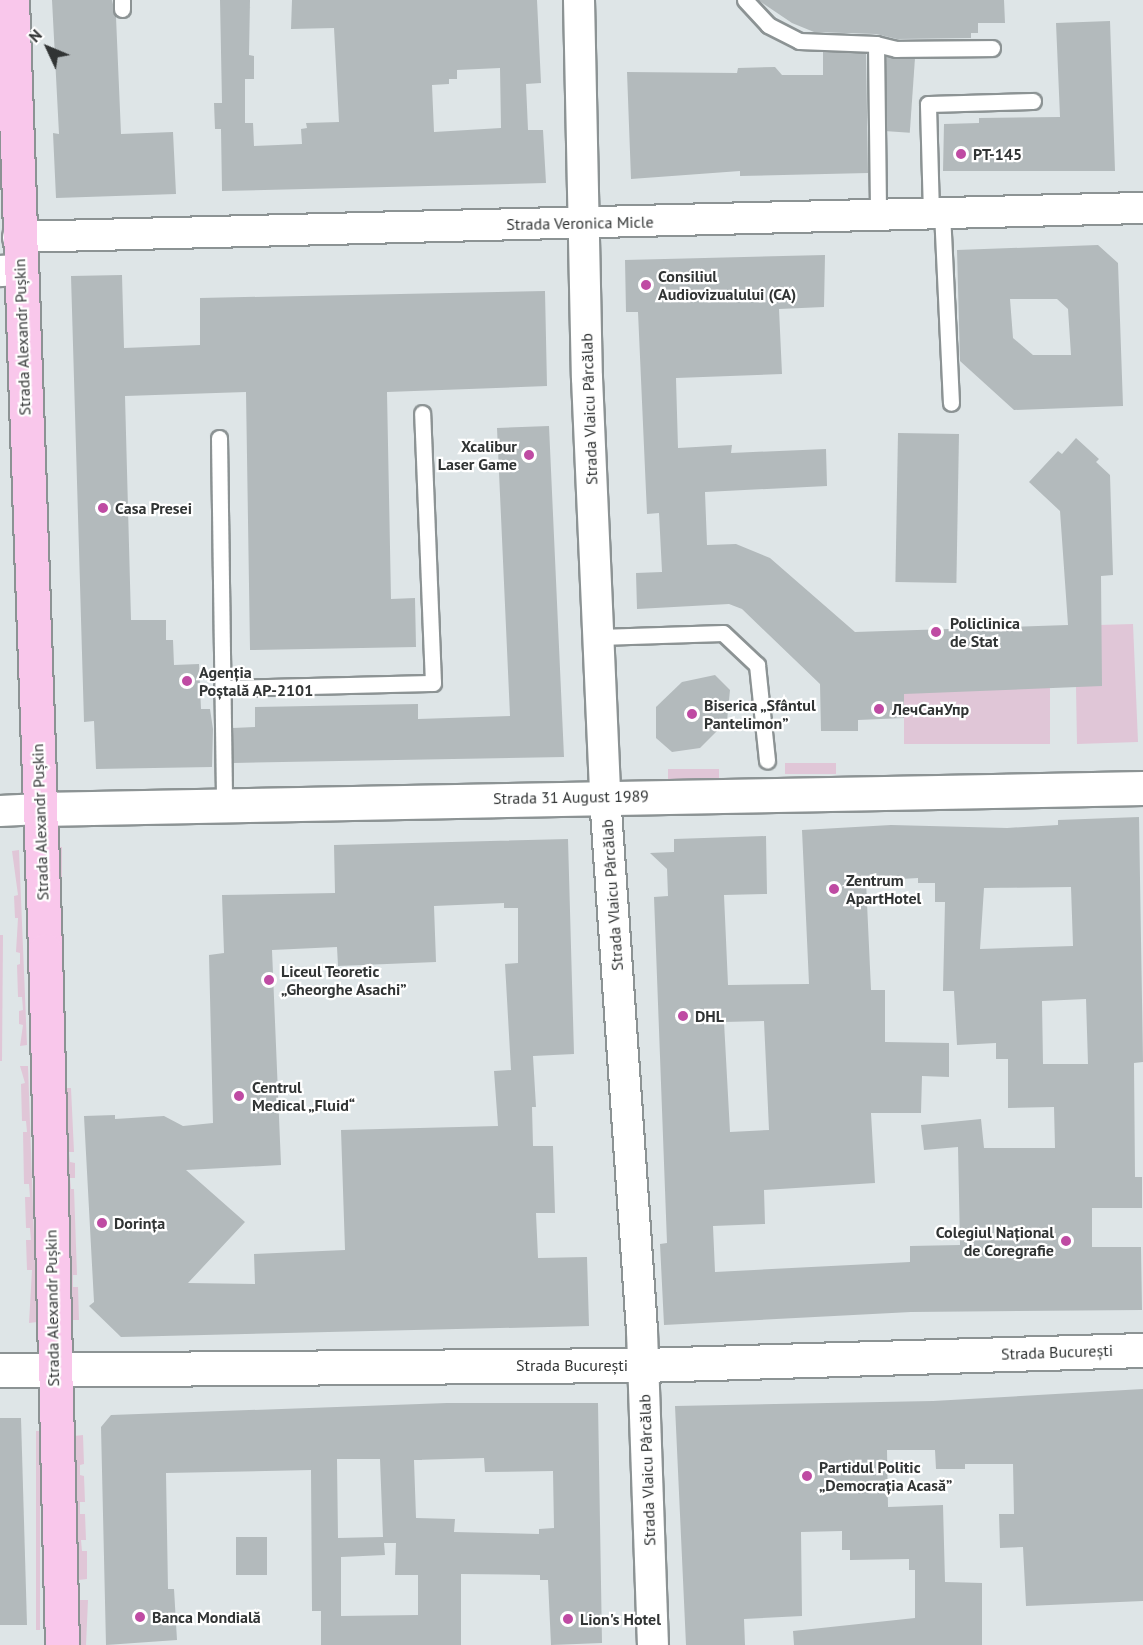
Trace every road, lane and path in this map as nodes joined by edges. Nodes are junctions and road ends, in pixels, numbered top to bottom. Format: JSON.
{"nodes":[{"id":1,"x":12,"y":0,"type":"edge"},
{"id":2,"x":579,"y":0,"type":"edge"},
{"id":3,"x":745,"y":0,"type":"edge"},
{"id":4,"x":876,"y":44,"type":"junction"},
{"id":5,"x":992,"y":48,"type":"dead end"},
{"id":6,"x":1033,"y":101,"type":"dead end"},
{"id":7,"x":1143,"y":208,"type":"edge"},
{"id":8,"x":936,"y":212,"type":"junction"},
{"id":9,"x":878,"y":215,"type":"junction"},
{"id":10,"x":584,"y":223,"type":"junction"},
{"id":11,"x":18,"y":237,"type":"junction"},
{"id":12,"x":9,"y":271,"type":"edge"},
{"id":13,"x":951,"y":403,"type":"dead end"},
{"id":14,"x":422,"y":413,"type":"dead end"},
{"id":15,"x":219,"y":438,"type":"dead end"},
{"id":16,"x":598,"y":637,"type":"junction"},
{"id":17,"x":224,"y":688,"type":"junction"},
{"id":18,"x":766,"y":760,"type":"dead end"},
{"id":19,"x":1143,"y":788,"type":"edge"},
{"id":20,"x":605,"y":796,"type":"junction"},
{"id":21,"x":224,"y":806,"type":"junction"},
{"id":22,"x":40,"y":809,"type":"junction"},
{"id":23,"x":0,"y":811,"type":"edge"},
{"id":24,"x":1143,"y":1350,"type":"edge"},
{"id":25,"x":643,"y":1365,"type":"junction"},
{"id":26,"x":53,"y":1368,"type":"junction"},
{"id":27,"x":0,"y":1370,"type":"edge"},
{"id":28,"x":62,"y":1645,"type":"edge"},
{"id":29,"x":654,"y":1645,"type":"edge"}],
"edges":[{"from":1,"to":11,"type":"main road","name":"Strada Alexandr Pușkin"},
{"from":2,"to":10,"type":"street","name":"Strada Vlaicu Pârcălab"},
{"from":3,"to":4,"type":"lane"},
{"from":4,"to":5,"type":"lane"},
{"from":4,"to":9,"type":"lane"},
{"from":6,"to":8,"type":"lane"},
{"from":7,"to":8,"type":"street","name":"Strada Veronica Micle"},
{"from":8,"to":9,"type":"street","name":"Strada Veronica Micle"},
{"from":8,"to":13,"type":"lane"},
{"from":9,"to":10,"type":"street","name":"Strada Veronica Micle"},
{"from":10,"to":11,"type":"street","name":"Strada Veronica Micle"},
{"from":10,"to":16,"type":"street","name":"Strada Vlaicu Pârcălab"},
{"from":11,"to":12,"type":"main road","name":"Strada Alexandr Pușkin"},
{"from":12,"to":22,"type":"main road","name":"Strada Alexandr Pușkin"},
{"from":14,"to":17,"type":"lane"},
{"from":15,"to":17,"type":"lane"},
{"from":16,"to":18,"type":"lane"},
{"from":16,"to":20,"type":"street","name":"Strada Vlaicu Pârcălab"},
{"from":17,"to":21,"type":"lane"},
{"from":19,"to":20,"type":"main road","name":"Strada 31 August 1989"},
{"from":20,"to":21,"type":"main road","name":"Strada 31 August 1989"},
{"from":20,"to":25,"type":"street","name":"Strada Vlaicu Pârcălab"},
{"from":21,"to":22,"type":"main road","name":"Strada 31 August 1989"},
{"from":22,"to":23,"type":"street","name":"Strada 31 August 1989"},
{"from":22,"to":26,"type":"main road","name":"Strada Alexandr Pușkin"},
{"from":24,"to":25,"type":"main road","name":"Strada București"},
{"from":25,"to":26,"type":"main road","name":"Strada București"},
{"from":25,"to":29,"type":"street","name":"Strada Vlaicu Pârcălab"},
{"from":26,"to":27,"type":"main road","name":"Strada București"},
{"from":26,"to":28,"type":"main road","name":"Strada Alexandr Pușkin"}]}
